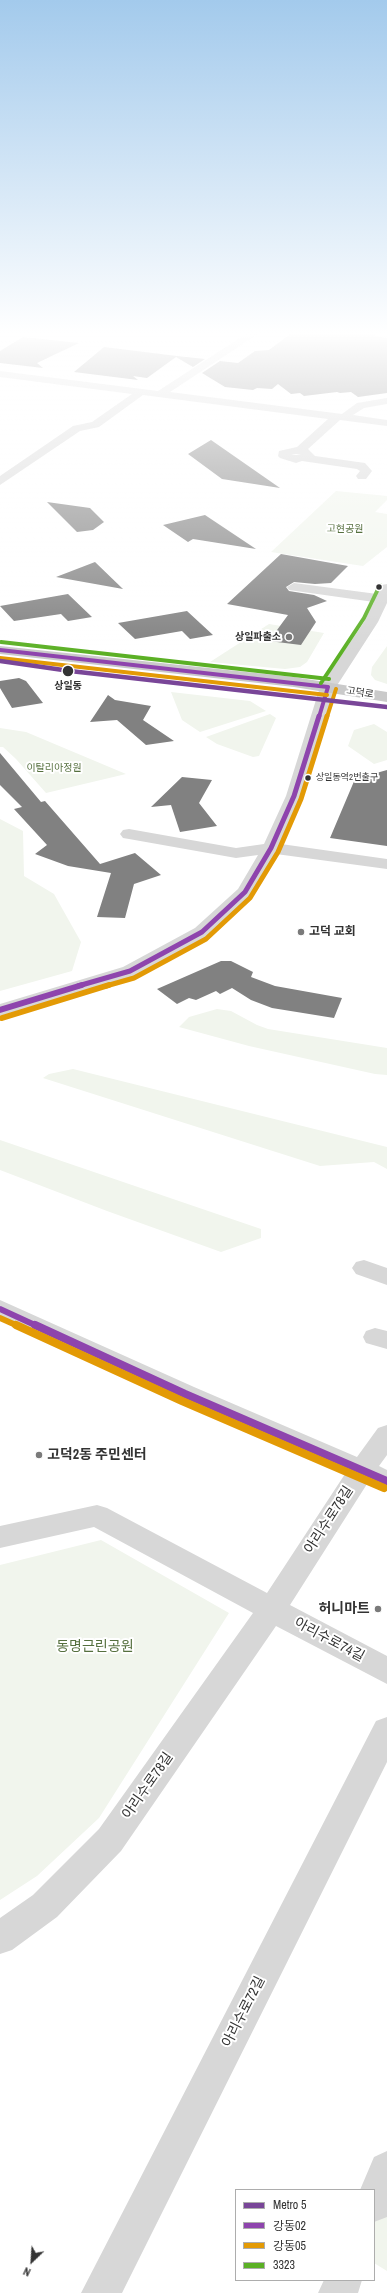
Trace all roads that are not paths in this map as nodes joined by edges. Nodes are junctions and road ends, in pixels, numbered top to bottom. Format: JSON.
{"nodes":[{"id":1,"x":61,"y":439,"type":"edge"},
{"id":2,"x":318,"y":439,"type":"edge"},
{"id":3,"x":362,"y":476,"type":"dead end"},
{"id":4,"x":0,"y":481,"type":"edge"},
{"id":5,"x":294,"y":587,"type":"dead end"},
{"id":6,"x":384,"y":594,"type":"edge"},
{"id":7,"x":369,"y":626,"type":"junction"},
{"id":8,"x":387,"y":627,"type":"edge"},
{"id":9,"x":0,"y":650,"type":"edge"},
{"id":10,"x":328,"y":687,"type":"junction"},
{"id":11,"x":387,"y":697,"type":"edge"},
{"id":12,"x":129,"y":834,"type":"dead end"},
{"id":13,"x":271,"y":848,"type":"junction"},
{"id":14,"x":387,"y":864,"type":"edge"},
{"id":15,"x":0,"y":1010,"type":"edge"},
{"id":16,"x":364,"y":1268,"type":"dead end"},
{"id":17,"x":387,"y":1277,"type":"edge"},
{"id":18,"x":0,"y":1309,"type":"edge"},
{"id":19,"x":387,"y":1435,"type":"edge"},
{"id":20,"x":374,"y":1475,"type":"edge"},
{"id":21,"x":0,"y":1537,"type":"edge"},
{"id":22,"x":271,"y":1610,"type":"junction"},
{"id":23,"x":387,"y":1671,"type":"edge"},
{"id":24,"x":387,"y":1732,"type":"edge"},
{"id":25,"x":0,"y":1938,"type":"edge"},
{"id":26,"x":387,"y":2170,"type":"edge"},
{"id":27,"x":375,"y":2200,"type":"edge"},
{"id":28,"x":343,"y":2281,"type":"edge"},
{"id":29,"x":101,"y":2293,"type":"edge"},
{"id":30,"x":338,"y":2293,"type":"edge"}],
"edges":[{"from":1,"to":4,"type":"street"},
{"from":2,"to":3,"type":"street"},
{"from":5,"to":6,"type":"street"},
{"from":6,"to":7,"type":"street"},
{"from":7,"to":8,"type":"street"},
{"from":7,"to":10,"type":"street"},
{"from":9,"to":10,"type":"main road","name":"고덕로"},
{"from":10,"to":11,"type":"main road","name":"고덕로"},
{"from":10,"to":13,"type":"street"},
{"from":12,"to":13,"type":"street"},
{"from":13,"to":14,"type":"street"},
{"from":13,"to":15,"type":"street"},
{"from":16,"to":17,"type":"street"},
{"from":18,"to":20,"type":"street"},
{"from":19,"to":20,"type":"street","name":"아리수로78길"},
{"from":20,"to":22,"type":"street","name":"아리수로78길"},
{"from":21,"to":22,"type":"street"},
{"from":22,"to":23,"type":"street","name":"아리수로74길"},
{"from":22,"to":25,"type":"street","name":"아리수로78길"},
{"from":24,"to":29,"type":"street","name":"아리수로72길"},
{"from":26,"to":27,"type":"street"},
{"from":28,"to":30,"type":"street"}]}
